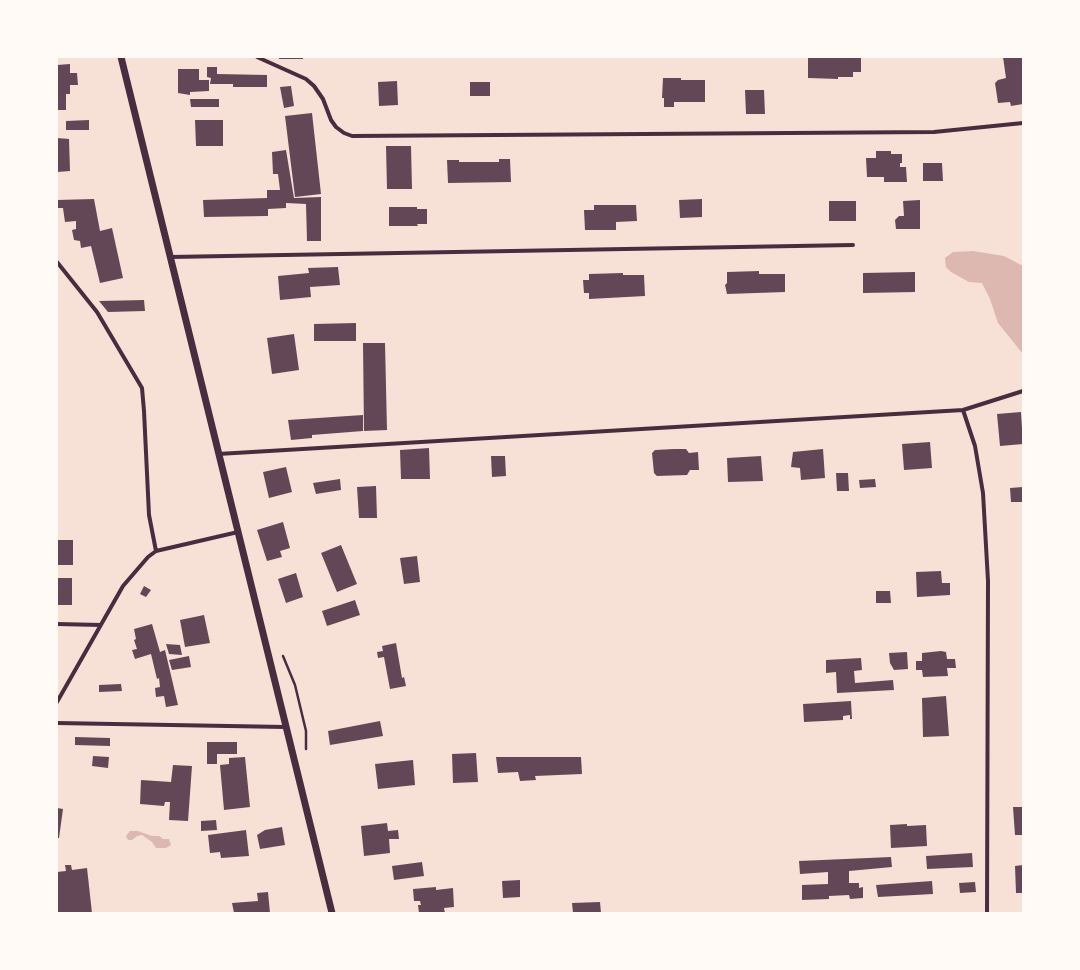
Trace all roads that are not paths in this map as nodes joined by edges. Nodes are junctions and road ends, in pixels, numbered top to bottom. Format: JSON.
{"nodes":[{"id":1,"x":121,"y":57,"type":"edge"},
{"id":2,"x":257,"y":57,"type":"edge"},
{"id":3,"x":1023,"y":123,"type":"edge"},
{"id":4,"x":853,"y":245,"type":"dead end"},
{"id":5,"x":170,"y":257,"type":"junction"},
{"id":6,"x":57,"y":262,"type":"edge"},
{"id":7,"x":1023,"y":391,"type":"edge"},
{"id":8,"x":963,"y":410,"type":"junction"},
{"id":9,"x":218,"y":454,"type":"junction"},
{"id":10,"x":238,"y":532,"type":"junction"},
{"id":11,"x":156,"y":551,"type":"junction"},
{"id":12,"x":57,"y":624,"type":"edge"},
{"id":13,"x":101,"y":624,"type":"junction"},
{"id":14,"x":57,"y":702,"type":"edge"},
{"id":15,"x":57,"y":722,"type":"edge"},
{"id":16,"x":285,"y":727,"type":"junction"},
{"id":17,"x":332,"y":913,"type":"edge"},
{"id":18,"x":987,"y":913,"type":"edge"}],
"edges":[{"from":1,"to":5,"type":"street"},
{"from":2,"to":3,"type":"street"},
{"from":4,"to":5,"type":"street"},
{"from":5,"to":9,"type":"street"},
{"from":6,"to":11,"type":"street"},
{"from":7,"to":8,"type":"street"},
{"from":8,"to":9,"type":"street"},
{"from":8,"to":18,"type":"street"},
{"from":9,"to":10,"type":"street"},
{"from":10,"to":11,"type":"street"},
{"from":10,"to":16,"type":"street"},
{"from":11,"to":13,"type":"street"},
{"from":12,"to":13,"type":"street"},
{"from":13,"to":14,"type":"street"},
{"from":15,"to":16,"type":"street"},
{"from":16,"to":17,"type":"street"}]}
